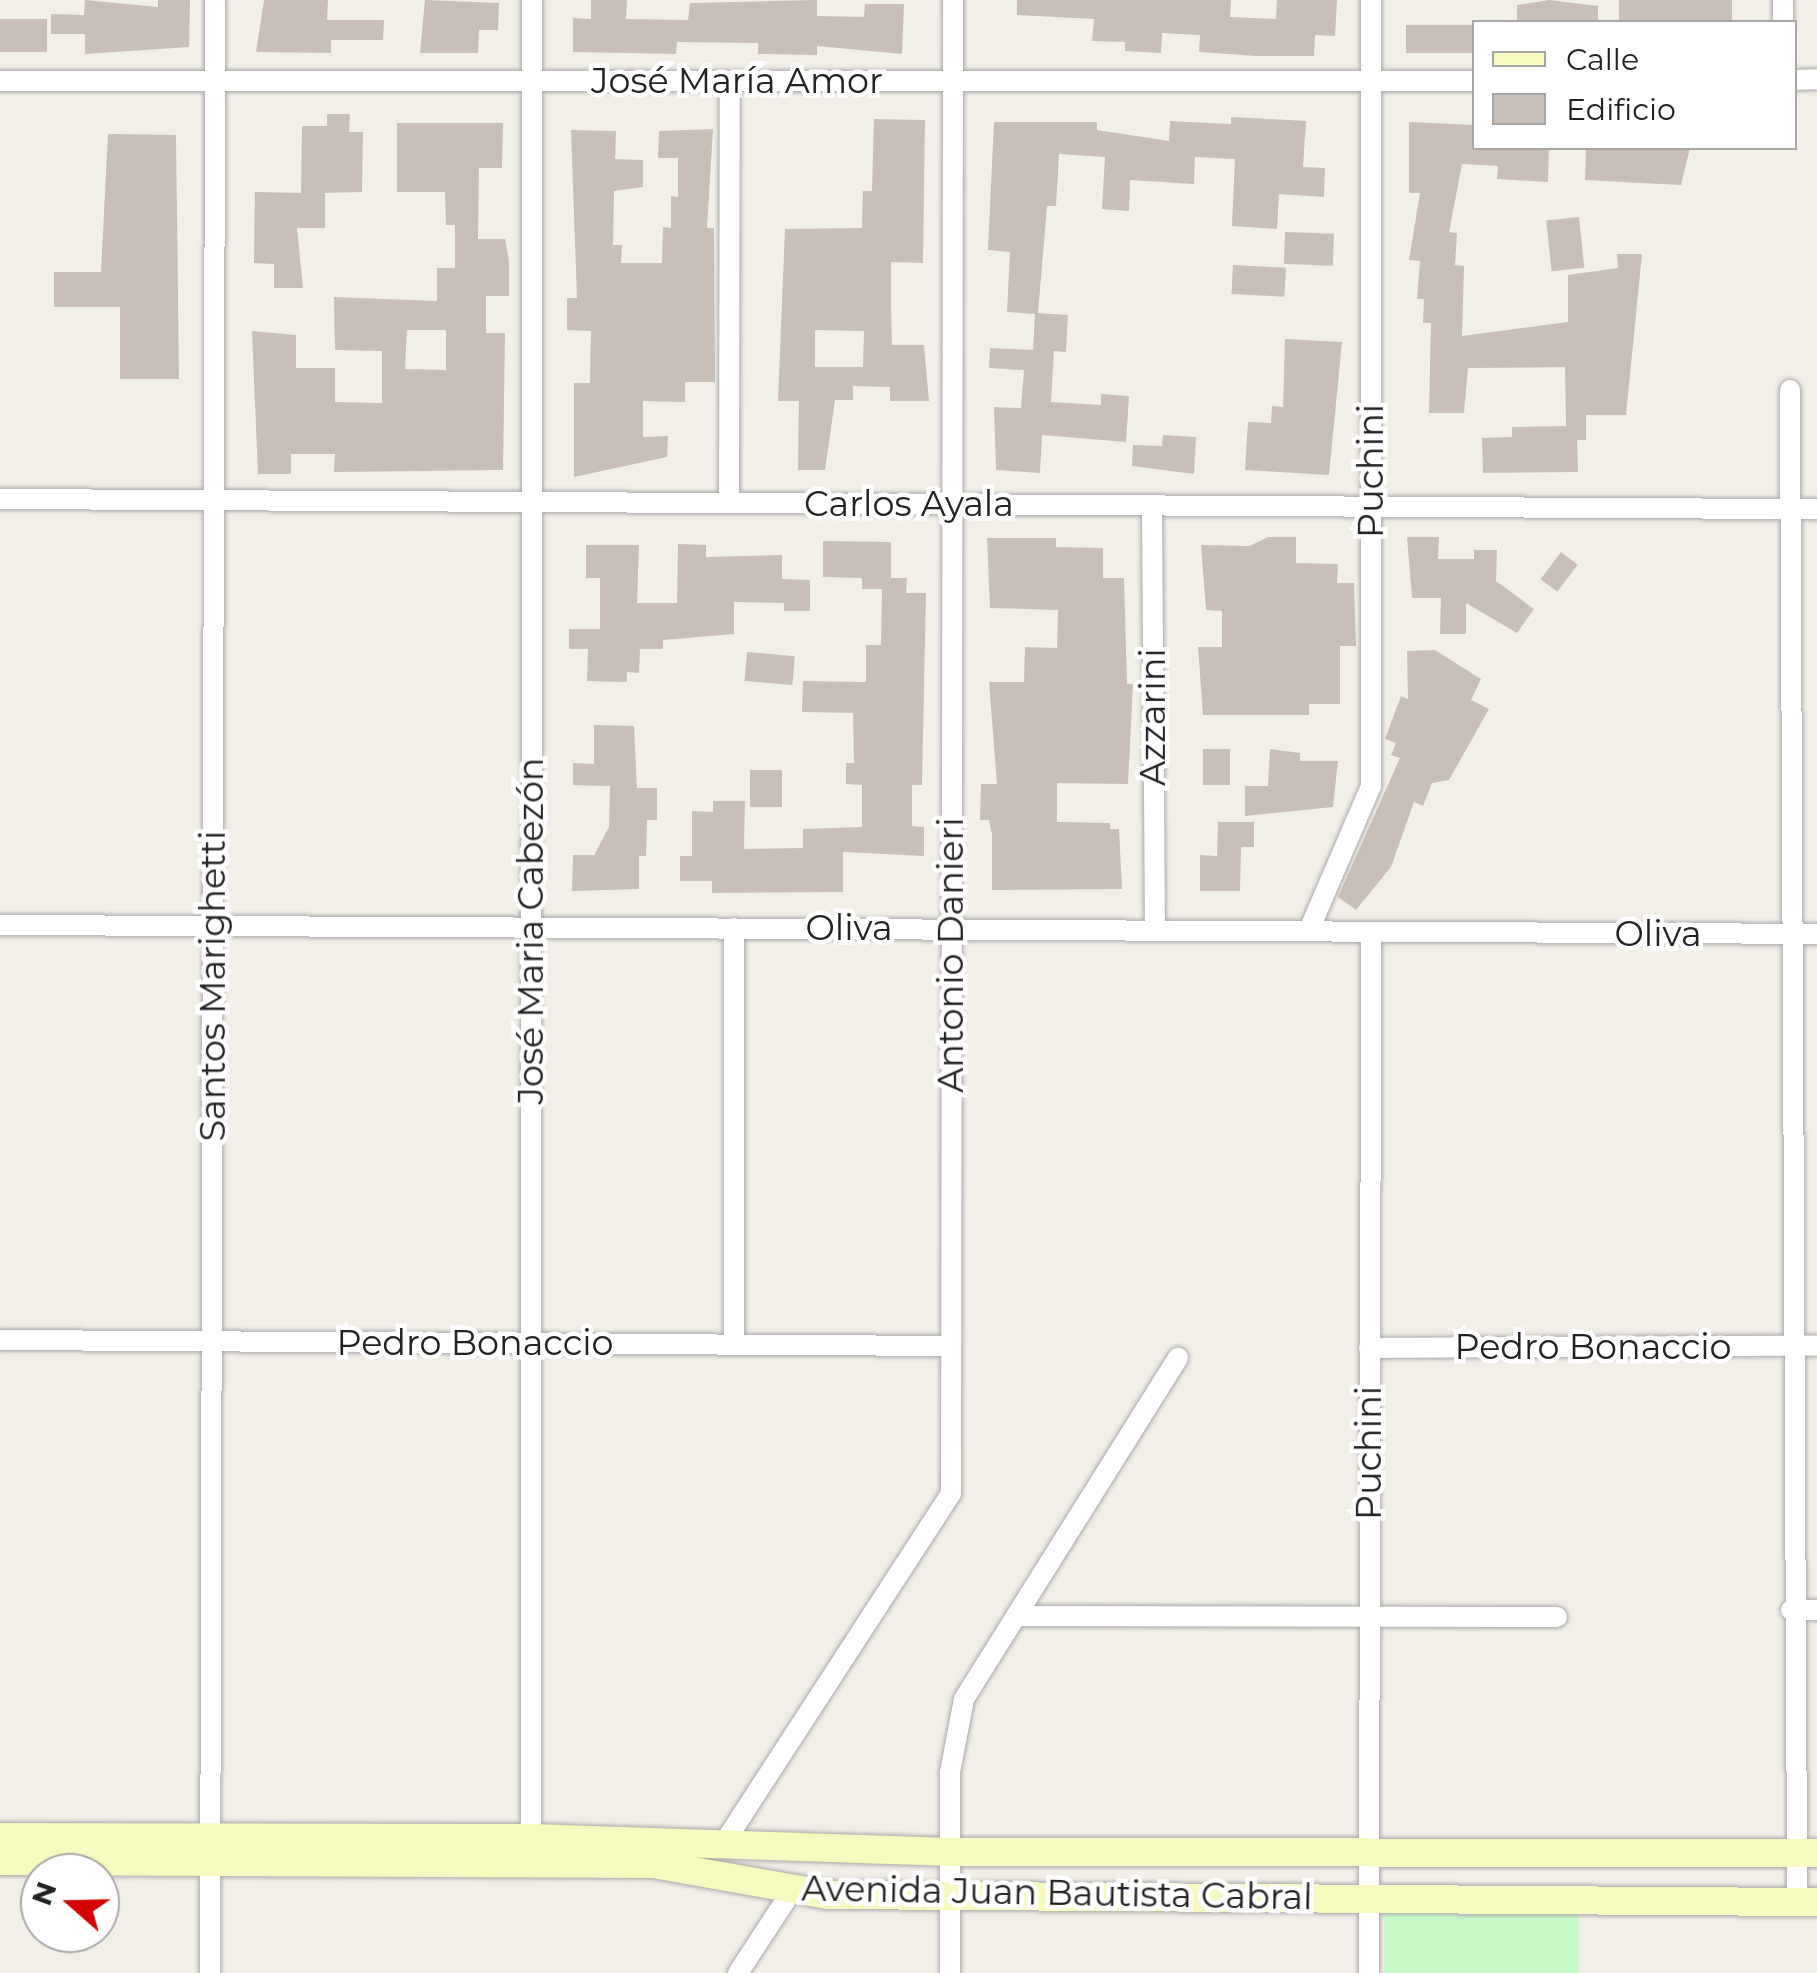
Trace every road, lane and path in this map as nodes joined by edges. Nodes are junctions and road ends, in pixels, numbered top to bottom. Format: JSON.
{"nodes":[{"id":1,"x":215,"y":0,"type":"edge"},
{"id":2,"x":532,"y":0,"type":"edge"},
{"id":3,"x":952,"y":0,"type":"edge"},
{"id":4,"x":1372,"y":0,"type":"edge"},
{"id":5,"x":730,"y":80,"type":"junction"},
{"id":6,"x":0,"y":81,"type":"edge"},
{"id":7,"x":215,"y":81,"type":"junction"},
{"id":8,"x":532,"y":81,"type":"junction"},
{"id":9,"x":952,"y":81,"type":"junction"},
{"id":10,"x":1372,"y":81,"type":"junction"},
{"id":11,"x":1472,"y":81,"type":"edge"},
{"id":12,"x":1790,"y":390,"type":"dead end"},
{"id":13,"x":0,"y":500,"type":"edge"},
{"id":14,"x":214,"y":500,"type":"junction"},
{"id":15,"x":532,"y":502,"type":"junction"},
{"id":16,"x":729,"y":503,"type":"junction"},
{"id":17,"x":952,"y":504,"type":"junction"},
{"id":18,"x":1152,"y":505,"type":"junction"},
{"id":19,"x":1372,"y":506,"type":"junction"},
{"id":20,"x":1788,"y":508,"type":"junction"},
{"id":21,"x":1817,"y":509,"type":"edge"},
{"id":22,"x":0,"y":925,"type":"edge"},
{"id":23,"x":213,"y":926,"type":"junction"},
{"id":24,"x":531,"y":927,"type":"junction"},
{"id":25,"x":734,"y":928,"type":"junction"},
{"id":26,"x":952,"y":928,"type":"junction"},
{"id":27,"x":1155,"y":930,"type":"junction"},
{"id":28,"x":1309,"y":930,"type":"junction"},
{"id":29,"x":1371,"y":933,"type":"junction"},
{"id":30,"x":1788,"y":934,"type":"junction"},
{"id":31,"x":1817,"y":934,"type":"edge"},
{"id":32,"x":0,"y":1340,"type":"edge"},
{"id":33,"x":212,"y":1342,"type":"junction"},
{"id":34,"x":531,"y":1344,"type":"junction"},
{"id":35,"x":734,"y":1345,"type":"junction"},
{"id":36,"x":951,"y":1346,"type":"junction"},
{"id":37,"x":1793,"y":1346,"type":"junction"},
{"id":38,"x":1817,"y":1346,"type":"edge"},
{"id":39,"x":1369,"y":1348,"type":"junction"},
{"id":40,"x":1178,"y":1358,"type":"dead end"},
{"id":41,"x":1792,"y":1610,"type":"junction"},
{"id":42,"x":1817,"y":1610,"type":"edge"},
{"id":43,"x":1369,"y":1614,"type":"junction"},
{"id":44,"x":1016,"y":1616,"type":"junction"},
{"id":45,"x":1557,"y":1618,"type":"dead end"},
{"id":46,"x":0,"y":1837,"type":"edge"},
{"id":47,"x":724,"y":1843,"type":"junction"},
{"id":48,"x":211,"y":1849,"type":"junction"},
{"id":49,"x":531,"y":1850,"type":"junction"},
{"id":50,"x":1368,"y":1851,"type":"junction"},
{"id":51,"x":951,"y":1852,"type":"junction"},
{"id":52,"x":1806,"y":1853,"type":"edge"},
{"id":53,"x":0,"y":1861,"type":"edge"},
{"id":54,"x":790,"y":1892,"type":"junction"},
{"id":55,"x":950,"y":1896,"type":"junction"},
{"id":56,"x":1369,"y":1896,"type":"junction"},
{"id":57,"x":1807,"y":1902,"type":"edge"},
{"id":58,"x":210,"y":1973,"type":"edge"},
{"id":59,"x":738,"y":1973,"type":"edge"},
{"id":60,"x":950,"y":1973,"type":"edge"},
{"id":61,"x":1368,"y":1973,"type":"edge"}],
"edges":[{"from":1,"to":7,"type":"street","name":"Santos Marighetti"},
{"from":2,"to":8,"type":"street","name":"José Maria Cabezón"},
{"from":3,"to":9,"type":"street","name":"Antonio Danieri"},
{"from":4,"to":10,"type":"street","name":"Puchini"},
{"from":5,"to":8,"type":"street","name":"José María Amor"},
{"from":5,"to":9,"type":"street","name":"José María Amor"},
{"from":5,"to":16,"type":"street"},
{"from":6,"to":7,"type":"street","name":"José María Amor"},
{"from":7,"to":8,"type":"street","name":"José María Amor"},
{"from":7,"to":14,"type":"street","name":"Santos Marighetti"},
{"from":8,"to":15,"type":"street","name":"José Maria Cabezón"},
{"from":9,"to":10,"type":"street","name":"José María Amor"},
{"from":9,"to":17,"type":"street","name":"Antonio Danieri"},
{"from":10,"to":11,"type":"street","name":"José María Amor"},
{"from":10,"to":19,"type":"street","name":"Puchini"},
{"from":12,"to":20,"type":"street"},
{"from":13,"to":14,"type":"street","name":"Carlos Ayala"},
{"from":14,"to":15,"type":"street","name":"Carlos Ayala"},
{"from":14,"to":23,"type":"street","name":"Santos Marighetti"},
{"from":15,"to":16,"type":"street","name":"Carlos Ayala"},
{"from":15,"to":24,"type":"street","name":"José Maria Cabezón"},
{"from":16,"to":17,"type":"street","name":"Carlos Ayala"},
{"from":17,"to":18,"type":"street","name":"Carlos Ayala"},
{"from":17,"to":26,"type":"street","name":"Antonio Danieri"},
{"from":18,"to":19,"type":"street","name":"Carlos Ayala"},
{"from":18,"to":27,"type":"street","name":"Azzarini"},
{"from":19,"to":20,"type":"street","name":"Carlos Ayala"},
{"from":19,"to":28,"type":"street","name":"Puchini"},
{"from":20,"to":21,"type":"street","name":"Carlos Ayala"},
{"from":20,"to":30,"type":"street"},
{"from":22,"to":23,"type":"street","name":"Oliva"},
{"from":23,"to":24,"type":"street","name":"Oliva"},
{"from":23,"to":33,"type":"street","name":"Santos Marighetti"},
{"from":24,"to":25,"type":"street","name":"Oliva"},
{"from":24,"to":34,"type":"street","name":"José Maria Cabezón"},
{"from":25,"to":26,"type":"street","name":"Oliva"},
{"from":25,"to":35,"type":"street"},
{"from":26,"to":27,"type":"street","name":"Oliva"},
{"from":26,"to":36,"type":"street","name":"Antonio Danieri"},
{"from":27,"to":28,"type":"street","name":"Oliva"},
{"from":28,"to":29,"type":"street","name":"Oliva"},
{"from":29,"to":30,"type":"street","name":"Oliva"},
{"from":29,"to":39,"type":"street","name":"Puchini"},
{"from":30,"to":31,"type":"street","name":"Oliva"},
{"from":30,"to":37,"type":"street"},
{"from":32,"to":33,"type":"street","name":"Pedro Bonaccio"},
{"from":33,"to":34,"type":"street","name":"Pedro Bonaccio"},
{"from":33,"to":48,"type":"street","name":"Santos Marighetti"},
{"from":34,"to":35,"type":"street","name":"Pedro Bonaccio"},
{"from":34,"to":49,"type":"street","name":"José Maria Cabezón"},
{"from":35,"to":36,"type":"street","name":"Pedro Bonaccio"},
{"from":36,"to":47,"type":"street","name":"Antonio Danieri"},
{"from":37,"to":38,"type":"street","name":"Pedro Bonaccio"},
{"from":37,"to":39,"type":"street","name":"Pedro Bonaccio"},
{"from":37,"to":41,"type":"street"},
{"from":39,"to":43,"type":"street","name":"Puchini"},
{"from":40,"to":44,"type":"street"},
{"from":41,"to":42,"type":"street"},
{"from":41,"to":52,"type":"street"},
{"from":43,"to":44,"type":"street"},
{"from":43,"to":45,"type":"street"},
{"from":43,"to":50,"type":"street","name":"Puchini"},
{"from":44,"to":51,"type":"street"},
{"from":46,"to":48,"type":"main road","name":"Avenida Juan Bautista Cabral"},
{"from":47,"to":49,"type":"main road","name":"Avenida Juan Bautista Cabral"},
{"from":47,"to":51,"type":"main road","name":"Avenida Juan Bautista Cabral"},
{"from":48,"to":49,"type":"main road","name":"Avenida Juan Bautista Cabral"},
{"from":48,"to":53,"type":"main road","name":"Avenida Juan Bautista Cabral"},
{"from":48,"to":58,"type":"street","name":"Santos Marighetti"},
{"from":49,"to":54,"type":"main road","name":"Avenida Juan Bautista Cabral"},
{"from":50,"to":51,"type":"main road","name":"Avenida Juan Bautista Cabral"},
{"from":50,"to":52,"type":"main road","name":"Avenida Juan Bautista Cabral"},
{"from":50,"to":56,"type":"street","name":"Puchini"},
{"from":51,"to":55,"type":"street"},
{"from":52,"to":57,"type":"street"},
{"from":54,"to":55,"type":"main road","name":"Avenida Juan Bautista Cabral"},
{"from":54,"to":59,"type":"street"},
{"from":55,"to":56,"type":"main road","name":"Avenida Juan Bautista Cabral"},
{"from":55,"to":60,"type":"street"},
{"from":56,"to":57,"type":"main road","name":"Avenida Juan Bautista Cabral"},
{"from":56,"to":61,"type":"street","name":"Puchini"}]}
